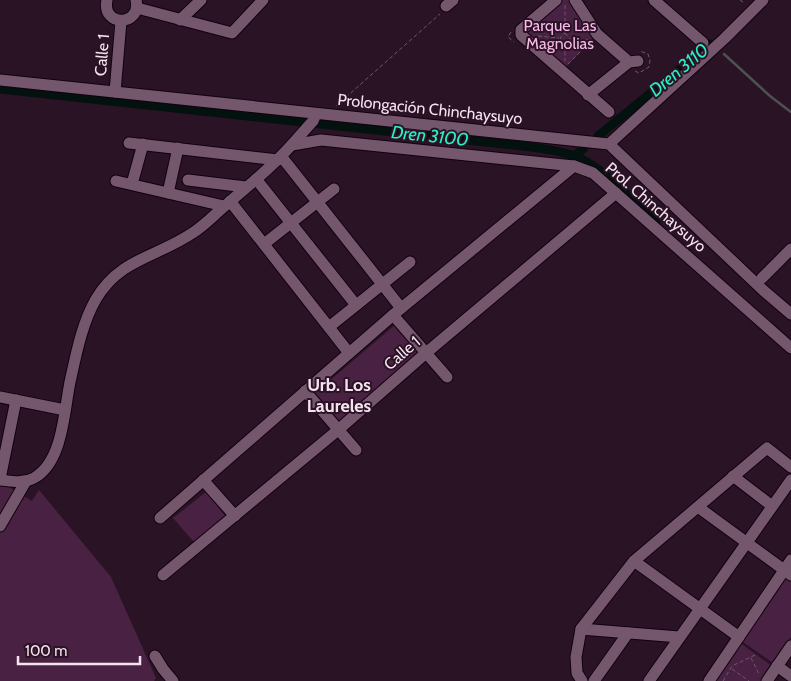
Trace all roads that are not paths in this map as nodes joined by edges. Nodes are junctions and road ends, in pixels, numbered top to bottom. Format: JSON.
{"nodes":[{"id":1,"x":94,"y":0,"type":"edge"},
{"id":2,"x":201,"y":0,"type":"edge"},
{"id":3,"x":264,"y":0,"type":"edge"},
{"id":4,"x":556,"y":0,"type":"edge"},
{"id":5,"x":574,"y":0,"type":"edge"},
{"id":6,"x":654,"y":0,"type":"edge"},
{"id":7,"x":763,"y":0,"type":"edge"},
{"id":8,"x":106,"y":2,"type":"edge"},
{"id":9,"x":137,"y":4,"type":"edge"},
{"id":10,"x":180,"y":20,"type":"junction"},
{"id":11,"x":121,"y":21,"type":"junction"},
{"id":12,"x":703,"y":43,"type":"dead end"},
{"id":13,"x":0,"y":80,"type":"edge"},
{"id":14,"x":114,"y":92,"type":"junction"},
{"id":15,"x":588,"y":94,"type":"junction"},
{"id":16,"x":609,"y":112,"type":"dead end"},
{"id":17,"x":315,"y":119,"type":"junction"},
{"id":18,"x":129,"y":143,"type":"dead end"},
{"id":19,"x":142,"y":144,"type":"junction"},
{"id":20,"x":609,"y":144,"type":"junction"},
{"id":21,"x":292,"y":145,"type":"junction"},
{"id":22,"x":178,"y":148,"type":"junction"},
{"id":23,"x":280,"y":158,"type":"junction"},
{"id":24,"x":574,"y":166,"type":"junction"},
{"id":25,"x":256,"y":178,"type":"junction"},
{"id":26,"x":116,"y":180,"type":"dead end"},
{"id":27,"x":188,"y":180,"type":"dead end"},
{"id":28,"x":132,"y":184,"type":"junction"},
{"id":29,"x":246,"y":187,"type":"junction"},
{"id":30,"x":334,"y":189,"type":"dead end"},
{"id":31,"x":168,"y":193,"type":"junction"},
{"id":32,"x":616,"y":193,"type":"junction"},
{"id":33,"x":317,"y":202,"type":"junction"},
{"id":34,"x":227,"y":204,"type":"junction"},
{"id":35,"x":291,"y":223,"type":"junction"},
{"id":36,"x":264,"y":244,"type":"junction"},
{"id":37,"x":791,"y":249,"type":"edge"},
{"id":38,"x":410,"y":262,"type":"dead end"},
{"id":39,"x":762,"y":278,"type":"dead end"},
{"id":40,"x":382,"y":284,"type":"junction"},
{"id":41,"x":356,"y":305,"type":"junction"},
{"id":42,"x":397,"y":311,"type":"junction"},
{"id":43,"x":791,"y":314,"type":"edge"},
{"id":44,"x":329,"y":327,"type":"junction"},
{"id":45,"x":791,"y":348,"type":"edge"},
{"id":46,"x":349,"y":353,"type":"junction"},
{"id":47,"x":426,"y":353,"type":"junction"},
{"id":48,"x":447,"y":377,"type":"dead end"},
{"id":49,"x":305,"y":391,"type":"junction"},
{"id":50,"x":0,"y":397,"type":"edge"},
{"id":51,"x":16,"y":400,"type":"junction"},
{"id":52,"x":65,"y":410,"type":"junction"},
{"id":53,"x":5,"y":427,"type":"edge"},
{"id":54,"x":338,"y":430,"type":"junction"},
{"id":55,"x":356,"y":450,"type":"dead end"},
{"id":56,"x":791,"y":467,"type":"edge"},
{"id":57,"x":734,"y":476,"type":"junction"},
{"id":58,"x":0,"y":480,"type":"edge"},
{"id":59,"x":203,"y":480,"type":"junction"},
{"id":60,"x":791,"y":480,"type":"edge"},
{"id":61,"x":26,"y":481,"type":"junction"},
{"id":62,"x":698,"y":506,"type":"junction"},
{"id":63,"x":772,"y":506,"type":"junction"},
{"id":64,"x":234,"y":516,"type":"junction"},
{"id":65,"x":160,"y":518,"type":"dead end"},
{"id":66,"x":0,"y":526,"type":"edge"},
{"id":67,"x":747,"y":543,"type":"junction"},
{"id":68,"x":791,"y":560,"type":"edge"},
{"id":69,"x":634,"y":561,"type":"junction"},
{"id":70,"x":788,"y":573,"type":"edge"},
{"id":71,"x":163,"y":575,"type":"dead end"},
{"id":72,"x":700,"y":609,"type":"junction"},
{"id":73,"x":581,"y":629,"type":"junction"},
{"id":74,"x":628,"y":633,"type":"junction"},
{"id":75,"x":680,"y":637,"type":"junction"},
{"id":76,"x":739,"y":637,"type":"junction"},
{"id":77,"x":791,"y":646,"type":"edge"},
{"id":78,"x":155,"y":656,"type":"dead end"},
{"id":79,"x":777,"y":666,"type":"junction"},
{"id":80,"x":791,"y":676,"type":"edge"},
{"id":81,"x":764,"y":680,"type":"edge"},
{"id":82,"x":173,"y":681,"type":"edge"},
{"id":83,"x":582,"y":681,"type":"edge"},
{"id":84,"x":594,"y":681,"type":"edge"},
{"id":85,"x":649,"y":681,"type":"edge"},
{"id":86,"x":709,"y":681,"type":"edge"}],
"edges":[{"from":1,"to":8,"type":"street"},
{"from":2,"to":10,"type":"street"},
{"from":3,"to":10,"type":"street"},
{"from":4,"to":15,"type":"street"},
{"from":5,"to":15,"type":"street"},
{"from":6,"to":12,"type":"street"},
{"from":7,"to":20,"type":"street"},
{"from":8,"to":11,"type":"street"},
{"from":9,"to":10,"type":"street"},
{"from":9,"to":11,"type":"street"},
{"from":11,"to":14,"type":"street","name":"Calle 1"},
{"from":13,"to":14,"type":"street","name":"Prolongación Chinchaysuyo"},
{"from":14,"to":17,"type":"street","name":"Prolongación Chinchaysuyo"},
{"from":15,"to":16,"type":"street"},
{"from":17,"to":20,"type":"street","name":"Prolongación Chinchaysuyo"},
{"from":17,"to":21,"type":"street"},
{"from":18,"to":19,"type":"street"},
{"from":19,"to":22,"type":"street"},
{"from":19,"to":28,"type":"street"},
{"from":20,"to":43,"type":"street"},
{"from":21,"to":23,"type":"street"},
{"from":21,"to":24,"type":"street","name":"Prol. Chinchaysuyo"},
{"from":22,"to":23,"type":"street"},
{"from":22,"to":31,"type":"street"},
{"from":23,"to":25,"type":"street"},
{"from":23,"to":33,"type":"street"},
{"from":24,"to":32,"type":"street","name":"Prol. Chinchaysuyo"},
{"from":24,"to":42,"type":"street"},
{"from":25,"to":29,"type":"street"},
{"from":25,"to":35,"type":"street"},
{"from":26,"to":28,"type":"street"},
{"from":27,"to":29,"type":"street"},
{"from":28,"to":31,"type":"street"},
{"from":29,"to":34,"type":"street"},
{"from":30,"to":33,"type":"street"},
{"from":31,"to":34,"type":"street"},
{"from":32,"to":45,"type":"street","name":"Prol. Chinchaysuyo"},
{"from":32,"to":47,"type":"street","name":"Calle 1"},
{"from":33,"to":35,"type":"street"},
{"from":33,"to":40,"type":"street"},
{"from":34,"to":36,"type":"street"},
{"from":34,"to":52,"type":"street"},
{"from":35,"to":36,"type":"street"},
{"from":35,"to":41,"type":"street"},
{"from":36,"to":44,"type":"street"},
{"from":37,"to":39,"type":"street"},
{"from":38,"to":40,"type":"street"},
{"from":40,"to":41,"type":"street"},
{"from":40,"to":42,"type":"street"},
{"from":41,"to":44,"type":"street"},
{"from":42,"to":46,"type":"street"},
{"from":42,"to":47,"type":"street"},
{"from":44,"to":46,"type":"street"},
{"from":46,"to":49,"type":"street"},
{"from":47,"to":48,"type":"street"},
{"from":47,"to":54,"type":"street","name":"Calle 1"},
{"from":49,"to":54,"type":"street"},
{"from":49,"to":59,"type":"street"},
{"from":50,"to":51,"type":"street"},
{"from":51,"to":52,"type":"street"},
{"from":51,"to":53,"type":"street"},
{"from":52,"to":61,"type":"street"},
{"from":53,"to":58,"type":"street"},
{"from":54,"to":55,"type":"street"},
{"from":54,"to":64,"type":"street","name":"Calle 1"},
{"from":56,"to":57,"type":"street"},
{"from":57,"to":62,"type":"street"},
{"from":57,"to":63,"type":"street"},
{"from":58,"to":61,"type":"street"},
{"from":59,"to":64,"type":"street"},
{"from":59,"to":65,"type":"street"},
{"from":60,"to":63,"type":"street"},
{"from":61,"to":66,"type":"street"},
{"from":62,"to":67,"type":"street"},
{"from":62,"to":69,"type":"street"},
{"from":63,"to":67,"type":"street"},
{"from":64,"to":71,"type":"street","name":"Calle 1"},
{"from":67,"to":70,"type":"street"},
{"from":67,"to":72,"type":"street"},
{"from":68,"to":70,"type":"street"},
{"from":69,"to":72,"type":"street"},
{"from":69,"to":73,"type":"street"},
{"from":70,"to":76,"type":"street"},
{"from":72,"to":75,"type":"street"},
{"from":72,"to":76,"type":"street"},
{"from":73,"to":74,"type":"street"},
{"from":73,"to":83,"type":"street"},
{"from":74,"to":75,"type":"street"},
{"from":74,"to":84,"type":"street"},
{"from":75,"to":85,"type":"street"},
{"from":76,"to":86,"type":"street"},
{"from":77,"to":79,"type":"street"},
{"from":78,"to":82,"type":"street"},
{"from":79,"to":80,"type":"street"},
{"from":79,"to":81,"type":"street"}]}
